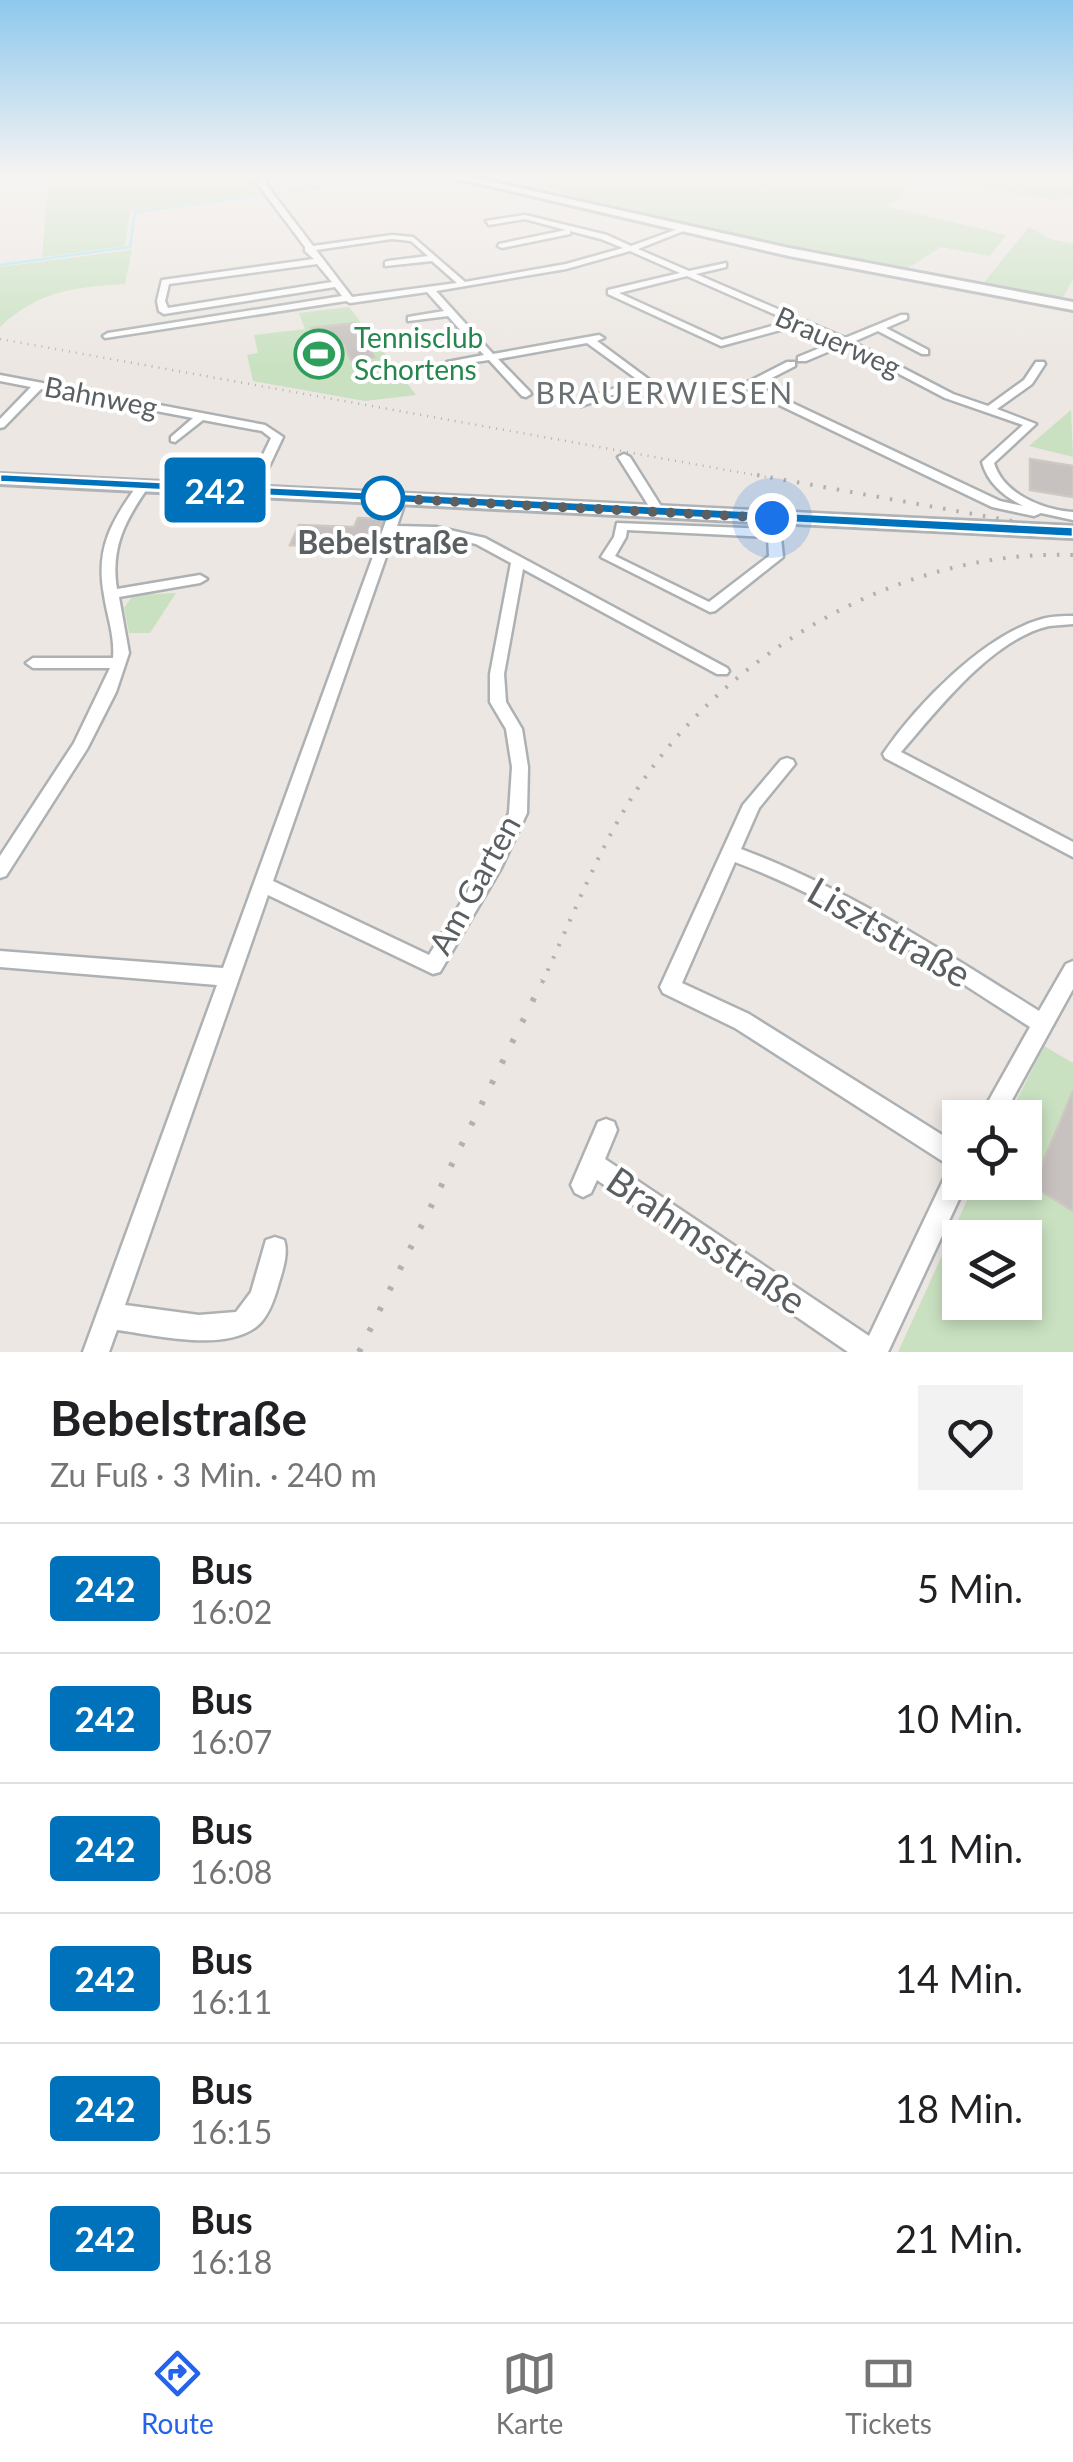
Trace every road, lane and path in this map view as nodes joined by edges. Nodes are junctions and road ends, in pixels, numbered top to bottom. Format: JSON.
{"nodes":[{"id":1,"x":302,"y":240,"type":"edge"},
{"id":2,"x":377,"y":240,"type":"edge"},
{"id":3,"x":412,"y":240,"type":"edge"},
{"id":4,"x":528,"y":240,"type":"edge"},
{"id":5,"x":607,"y":240,"type":"edge"},
{"id":6,"x":653,"y":240,"type":"edge"},
{"id":7,"x":743,"y":240,"type":"edge"},
{"id":8,"x":502,"y":246,"type":"dead end"},
{"id":9,"x":633,"y":248,"type":"junction"},
{"id":10,"x":308,"y":249,"type":"junction"},
{"id":11,"x":435,"y":258,"type":"junction"},
{"id":12,"x":316,"y":261,"type":"junction"},
{"id":13,"x":388,"y":264,"type":"dead end"},
{"id":14,"x":723,"y":265,"type":"dead end"},
{"id":15,"x":689,"y":272,"type":"junction"},
{"id":16,"x":460,"y":282,"type":"junction"},
{"id":17,"x":336,"y":284,"type":"junction"},
{"id":18,"x":428,"y":288,"type":"junction"},
{"id":19,"x":347,"y":298,"type":"junction"},
{"id":20,"x":1073,"y":306,"type":"edge"},
{"id":21,"x":450,"y":313,"type":"junction"},
{"id":22,"x":904,"y":317,"type":"dead end"},
{"id":23,"x":411,"y":320,"type":"dead end"},
{"id":24,"x":798,"y":322,"type":"junction"},
{"id":25,"x":877,"y":327,"type":"junction"},
{"id":26,"x":469,"y":334,"type":"junction"},
{"id":27,"x":108,"y":336,"type":"dead end"},
{"id":28,"x":430,"y":341,"type":"dead end"},
{"id":29,"x":844,"y":341,"type":"junction"},
{"id":30,"x":925,"y":352,"type":"dead end"},
{"id":31,"x":492,"y":356,"type":"junction"},
{"id":32,"x":451,"y":364,"type":"dead end"},
{"id":33,"x":1040,"y":364,"type":"dead end"},
{"id":34,"x":0,"y":378,"type":"edge"},
{"id":35,"x":39,"y":385,"type":"junction"},
{"id":36,"x":526,"y":394,"type":"dead end"},
{"id":37,"x":582,"y":403,"type":"dead end"},
{"id":38,"x":989,"y":410,"type":"junction"},
{"id":39,"x":201,"y":416,"type":"junction"},
{"id":40,"x":1,"y":424,"type":"edge"},
{"id":41,"x":175,"y":439,"type":"dead end"},
{"id":42,"x":624,"y":457,"type":"dead end"},
{"id":43,"x":0,"y":479,"type":"edge"},
{"id":44,"x":143,"y":486,"type":"junction"},
{"id":45,"x":251,"y":492,"type":"junction"},
{"id":46,"x":400,"y":499,"type":"junction"},
{"id":47,"x":1041,"y":508,"type":"junction"},
{"id":48,"x":658,"y":511,"type":"junction"},
{"id":49,"x":1073,"y":516,"type":"edge"},
{"id":50,"x":772,"y":525,"type":"junction"},
{"id":51,"x":389,"y":530,"type":"junction"},
{"id":52,"x":1073,"y":532,"type":"edge"},
{"id":53,"x":517,"y":564,"type":"junction"},
{"id":54,"x":200,"y":579,"type":"dead end"},
{"id":55,"x":110,"y":594,"type":"junction"},
{"id":56,"x":1073,"y":620,"type":"edge"},
{"id":57,"x":33,"y":663,"type":"dead end"},
{"id":58,"x":120,"y":663,"type":"junction"},
{"id":59,"x":722,"y":671,"type":"dead end"},
{"id":60,"x":787,"y":764,"type":"dead end"},
{"id":61,"x":1073,"y":850,"type":"edge"},
{"id":62,"x":731,"y":853,"type":"junction"},
{"id":63,"x":0,"y":872,"type":"edge"},
{"id":64,"x":262,"y":884,"type":"junction"},
{"id":65,"x":0,"y":959,"type":"edge"},
{"id":66,"x":1073,"y":970,"type":"edge"},
{"id":67,"x":228,"y":977,"type":"junction"},
{"id":68,"x":1042,"y":1024,"type":"junction"},
{"id":69,"x":1000,"y":1100,"type":"edge"},
{"id":70,"x":606,"y":1130,"type":"dead end"},
{"id":71,"x":942,"y":1148,"type":"edge"},
{"id":72,"x":946,"y":1200,"type":"edge"},
{"id":73,"x":275,"y":1248,"type":"dead end"},
{"id":74,"x":108,"y":1316,"type":"junction"},
{"id":75,"x":96,"y":1352,"type":"edge"},
{"id":76,"x":873,"y":1352,"type":"edge"}],
"edges":[{"from":1,"to":10,"type":"street"},
{"from":2,"to":10,"type":"street"},
{"from":3,"to":11,"type":"street"},
{"from":4,"to":8,"type":"street"},
{"from":5,"to":9,"type":"street","name":"Brauerweg"},
{"from":6,"to":9,"type":"street"},
{"from":7,"to":20,"type":"street"},
{"from":9,"to":15,"type":"street","name":"Brauerweg"},
{"from":9,"to":16,"type":"street"},
{"from":10,"to":12,"type":"street"},
{"from":11,"to":13,"type":"street"},
{"from":11,"to":16,"type":"street"},
{"from":12,"to":17,"type":"street"},
{"from":12,"to":17,"type":"street"},
{"from":14,"to":15,"type":"street"},
{"from":15,"to":24,"type":"street","name":"Brauerweg"},
{"from":15,"to":24,"type":"street"},
{"from":16,"to":18,"type":"street"},
{"from":17,"to":19,"type":"street"},
{"from":18,"to":19,"type":"street"},
{"from":18,"to":21,"type":"street"},
{"from":19,"to":27,"type":"street"},
{"from":21,"to":23,"type":"street"},
{"from":21,"to":26,"type":"street"},
{"from":22,"to":25,"type":"street"},
{"from":24,"to":29,"type":"street","name":"Brauerweg"},
{"from":25,"to":29,"type":"street"},
{"from":25,"to":30,"type":"street"},
{"from":26,"to":28,"type":"street"},
{"from":26,"to":31,"type":"street"},
{"from":29,"to":38,"type":"street","name":"Brauerweg"},
{"from":29,"to":47,"type":"street"},
{"from":31,"to":32,"type":"street"},
{"from":31,"to":36,"type":"street"},
{"from":31,"to":37,"type":"street"},
{"from":33,"to":38,"type":"street"},
{"from":34,"to":35,"type":"street","name":"Bahnweg"},
{"from":35,"to":39,"type":"street","name":"Bahnweg"},
{"from":35,"to":40,"type":"street"},
{"from":38,"to":47,"type":"street","name":"Brauerweg"},
{"from":39,"to":41,"type":"street","name":"Bahnweg"},
{"from":39,"to":45,"type":"street","name":"Bahnweg"},
{"from":42,"to":48,"type":"street"},
{"from":43,"to":44,"type":"street"},
{"from":44,"to":45,"type":"street"},
{"from":44,"to":55,"type":"street"},
{"from":45,"to":46,"type":"street"},
{"from":46,"to":48,"type":"street"},
{"from":46,"to":51,"type":"street"},
{"from":47,"to":49,"type":"street","name":"Brauerweg"},
{"from":48,"to":50,"type":"street"},
{"from":50,"to":50,"type":"street"},
{"from":50,"to":52,"type":"street"},
{"from":51,"to":53,"type":"street"},
{"from":51,"to":64,"type":"street"},
{"from":53,"to":59,"type":"street"},
{"from":53,"to":64,"type":"street","name":"Am Garten"},
{"from":54,"to":55,"type":"street"},
{"from":55,"to":58,"type":"street"},
{"from":56,"to":61,"type":"street"},
{"from":57,"to":58,"type":"street"},
{"from":58,"to":63,"type":"street"},
{"from":60,"to":62,"type":"street"},
{"from":62,"to":68,"type":"street","name":"Lisztstraße"},
{"from":62,"to":71,"type":"street"},
{"from":64,"to":67,"type":"street"},
{"from":65,"to":67,"type":"street"},
{"from":66,"to":68,"type":"street"},
{"from":67,"to":74,"type":"street"},
{"from":68,"to":69,"type":"street"},
{"from":70,"to":76,"type":"street","name":"Brahmsstraße"},
{"from":72,"to":76,"type":"street"},
{"from":73,"to":74,"type":"street"},
{"from":74,"to":75,"type":"street"}]}
